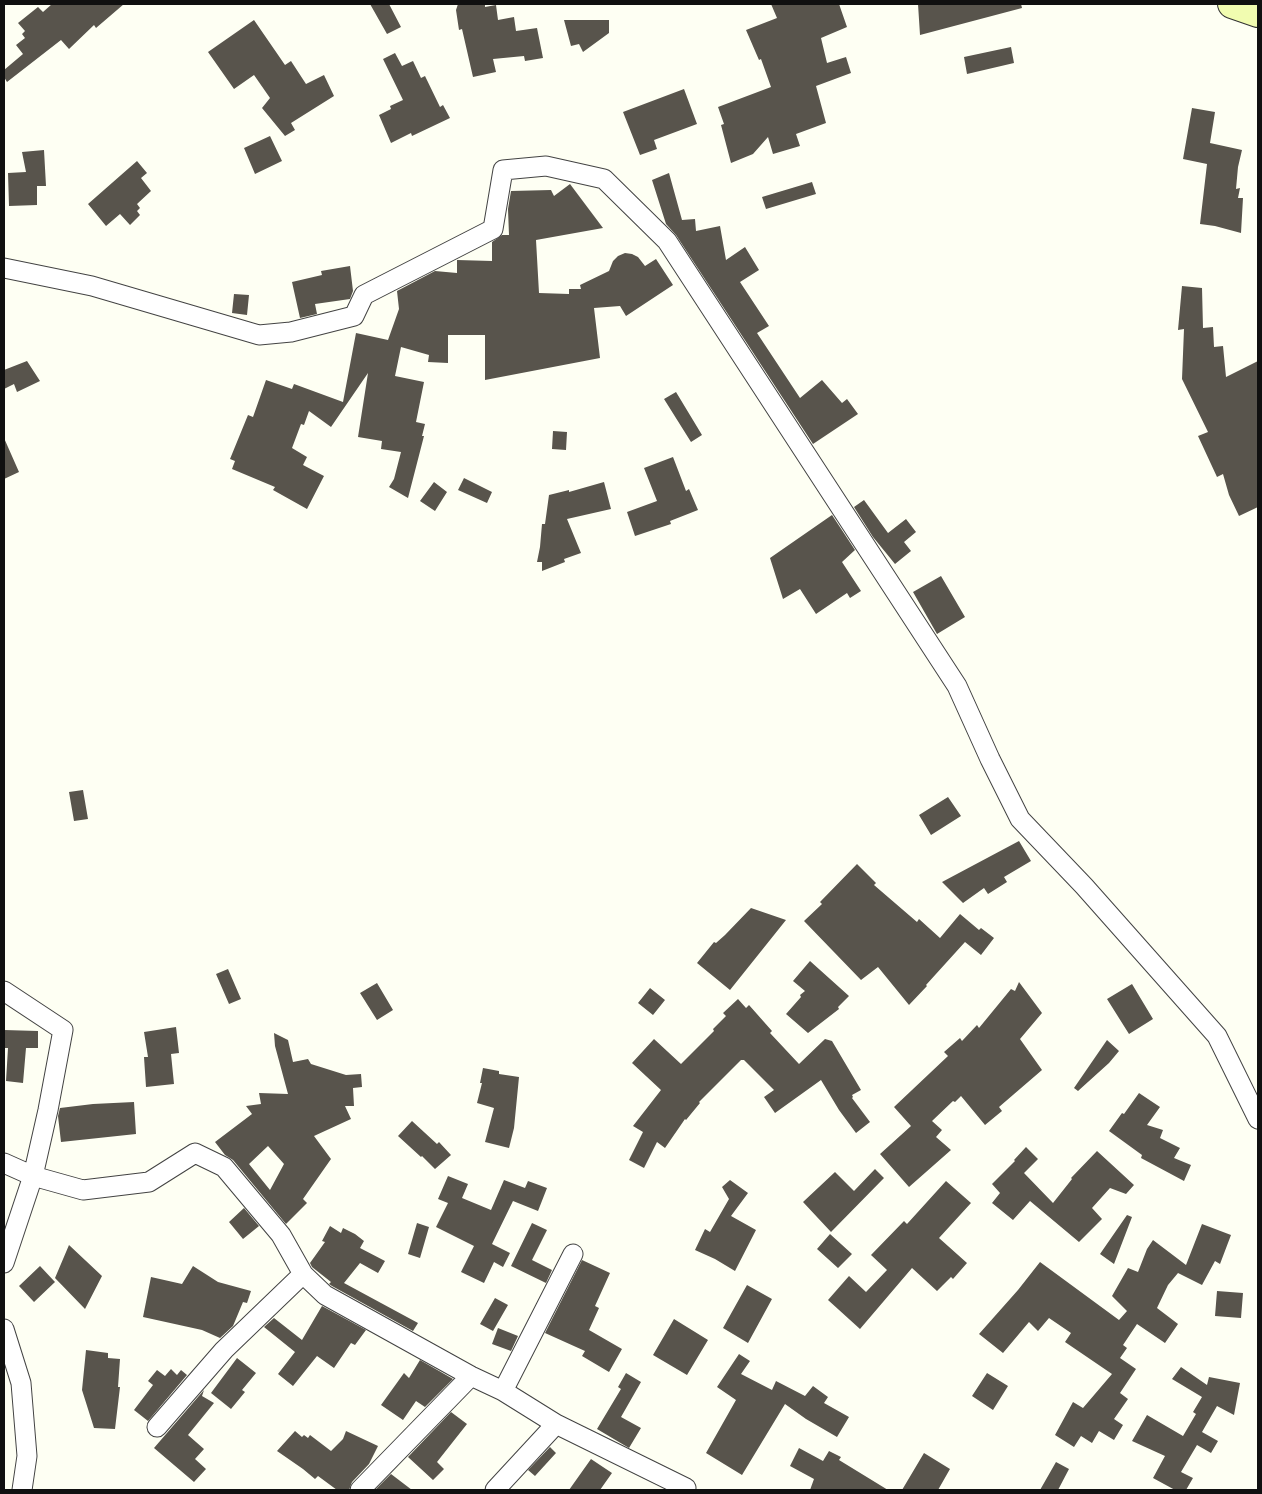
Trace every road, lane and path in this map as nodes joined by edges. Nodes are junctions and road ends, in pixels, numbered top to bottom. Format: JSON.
{"nodes":[{"id":1,"x":1232,"y":4,"type":"edge"},
{"id":2,"x":1258,"y":14,"type":"edge"},
{"id":3,"x":4,"y":268,"type":"edge"},
{"id":4,"x":4,"y":991,"type":"edge"},
{"id":5,"x":1258,"y":1119,"type":"edge"},
{"id":6,"x":4,"y":1163,"type":"edge"},
{"id":7,"x":33,"y":1176,"type":"junction"},
{"id":8,"x":573,"y":1254,"type":"dead end"},
{"id":9,"x":4,"y":1263,"type":"edge"},
{"id":10,"x":303,"y":1274,"type":"junction"},
{"id":11,"x":4,"y":1329,"type":"edge"},
{"id":12,"x":471,"y":1376,"type":"junction"},
{"id":13,"x":503,"y":1391,"type":"junction"},
{"id":14,"x":556,"y":1424,"type":"junction"},
{"id":15,"x":157,"y":1427,"type":"dead end"},
{"id":16,"x":686,"y":1488,"type":"dead end"},
{"id":17,"x":22,"y":1490,"type":"edge"},
{"id":18,"x":360,"y":1490,"type":"edge"},
{"id":19,"x":495,"y":1490,"type":"edge"}],
"edges":[{"from":1,"to":2,"type":"street"},
{"from":3,"to":5,"type":"street"},
{"from":4,"to":7,"type":"street"},
{"from":6,"to":7,"type":"street"},
{"from":7,"to":9,"type":"street"},
{"from":7,"to":10,"type":"street"},
{"from":8,"to":13,"type":"street"},
{"from":10,"to":12,"type":"street"},
{"from":10,"to":15,"type":"street"},
{"from":11,"to":17,"type":"street"},
{"from":12,"to":13,"type":"street"},
{"from":12,"to":18,"type":"street"},
{"from":13,"to":14,"type":"street"},
{"from":14,"to":16,"type":"street"},
{"from":14,"to":19,"type":"street"}]}
